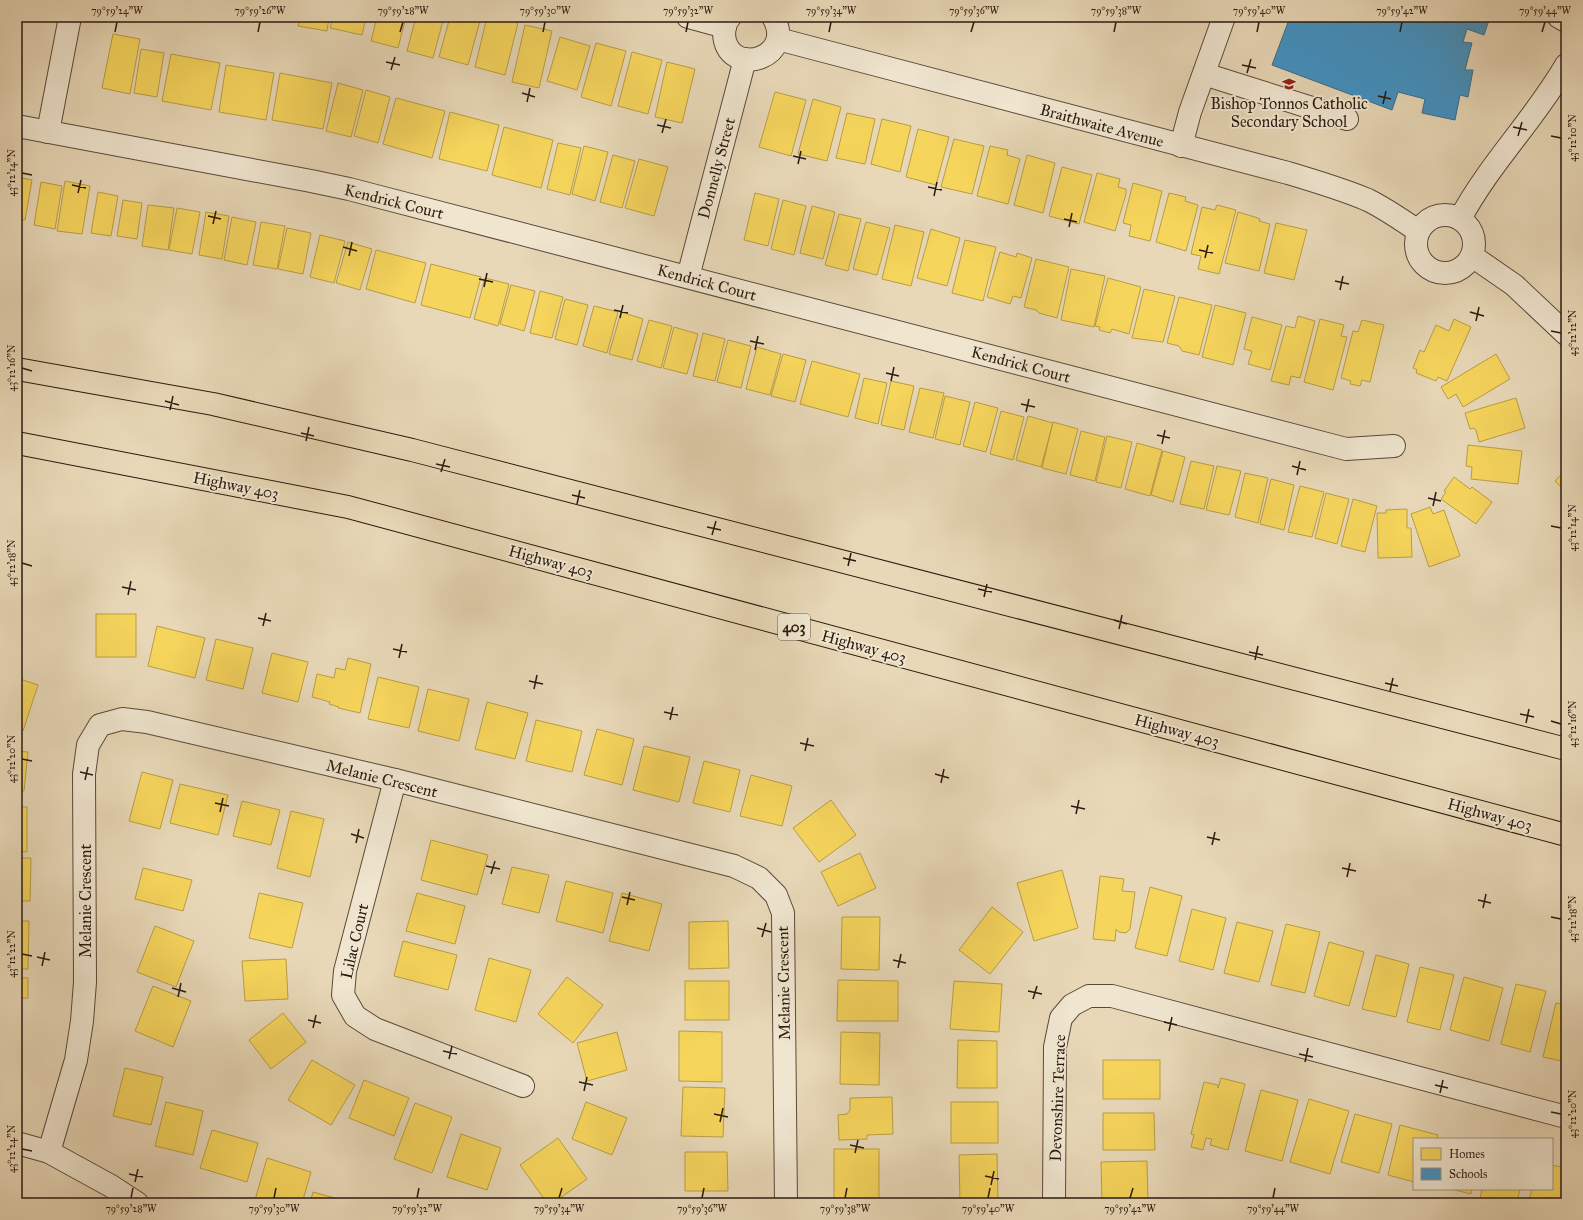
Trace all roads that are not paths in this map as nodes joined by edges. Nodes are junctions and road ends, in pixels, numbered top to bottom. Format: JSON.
{"nodes":[{"id":1,"x":70,"y":17,"type":"edge"},
{"id":2,"x":688,"y":17,"type":"edge"},
{"id":3,"x":773,"y":17,"type":"edge"},
{"id":4,"x":1224,"y":17,"type":"edge"},
{"id":5,"x":1559,"y":17,"type":"edge"},
{"id":6,"x":1566,"y":21,"type":"edge"},
{"id":7,"x":727,"y":22,"type":"edge"},
{"id":8,"x":778,"y":39,"type":"junction"},
{"id":9,"x":744,"y":59,"type":"junction"},
{"id":10,"x":1566,"y":65,"type":"edge"},
{"id":11,"x":1204,"y":74,"type":"junction"},
{"id":12,"x":1347,"y":119,"type":"dead end"},
{"id":13,"x":17,"y":126,"type":"edge"},
{"id":14,"x":48,"y":132,"type":"junction"},
{"id":15,"x":1180,"y":146,"type":"junction"},
{"id":16,"x":1460,"y":219,"type":"junction"},
{"id":17,"x":1418,"y":231,"type":"junction"},
{"id":18,"x":1472,"y":256,"type":"junction"},
{"id":19,"x":688,"y":277,"type":"junction"},
{"id":20,"x":1566,"y":334,"type":"edge"},
{"id":21,"x":17,"y":369,"type":"edge"},
{"id":22,"x":17,"y":444,"type":"edge"},
{"id":23,"x":1394,"y":446,"type":"dead end"},
{"id":24,"x":1566,"y":749,"type":"edge"},
{"id":25,"x":395,"y":780,"type":"junction"},
{"id":26,"x":1566,"y":835,"type":"edge"},
{"id":27,"x":523,"y":1086,"type":"dead end"},
{"id":28,"x":1566,"y":1118,"type":"edge"},
{"id":29,"x":17,"y":1143,"type":"edge"},
{"id":30,"x":49,"y":1152,"type":"junction"},
{"id":31,"x":137,"y":1203,"type":"edge"},
{"id":32,"x":786,"y":1203,"type":"edge"},
{"id":33,"x":1054,"y":1203,"type":"edge"}],
"edges":[{"from":1,"to":14,"type":"street"},
{"from":2,"to":7,"type":"street"},
{"from":3,"to":8,"type":"street"},
{"from":4,"to":11,"type":"street"},
{"from":5,"to":6,"type":"street"},
{"from":7,"to":9,"type":"street"},
{"from":8,"to":9,"type":"street"},
{"from":8,"to":15,"type":"street","name":"Braithwaite Avenue"},
{"from":9,"to":19,"type":"street","name":"Donnelly Street"},
{"from":10,"to":16,"type":"street"},
{"from":11,"to":12,"type":"street"},
{"from":11,"to":15,"type":"street"},
{"from":13,"to":14,"type":"street","name":"Kendrick Court"},
{"from":14,"to":19,"type":"street","name":"Kendrick Court"},
{"from":15,"to":17,"type":"street","name":"Braithwaite Avenue"},
{"from":16,"to":17,"type":"street"},
{"from":16,"to":18,"type":"street"},
{"from":17,"to":18,"type":"street"},
{"from":18,"to":20,"type":"street"},
{"from":19,"to":23,"type":"street","name":"Kendrick Court"},
{"from":21,"to":24,"type":"highway"},
{"from":22,"to":26,"type":"highway","name":"Highway 403","number":"403"},
{"from":25,"to":27,"type":"street","name":"Lilac Court"},
{"from":25,"to":30,"type":"street","name":"Melanie Crescent"},
{"from":25,"to":32,"type":"street","name":"Melanie Crescent"},
{"from":28,"to":33,"type":"street","name":"Devonshire Terrace"},
{"from":29,"to":30,"type":"street"},
{"from":30,"to":31,"type":"street"}]}
